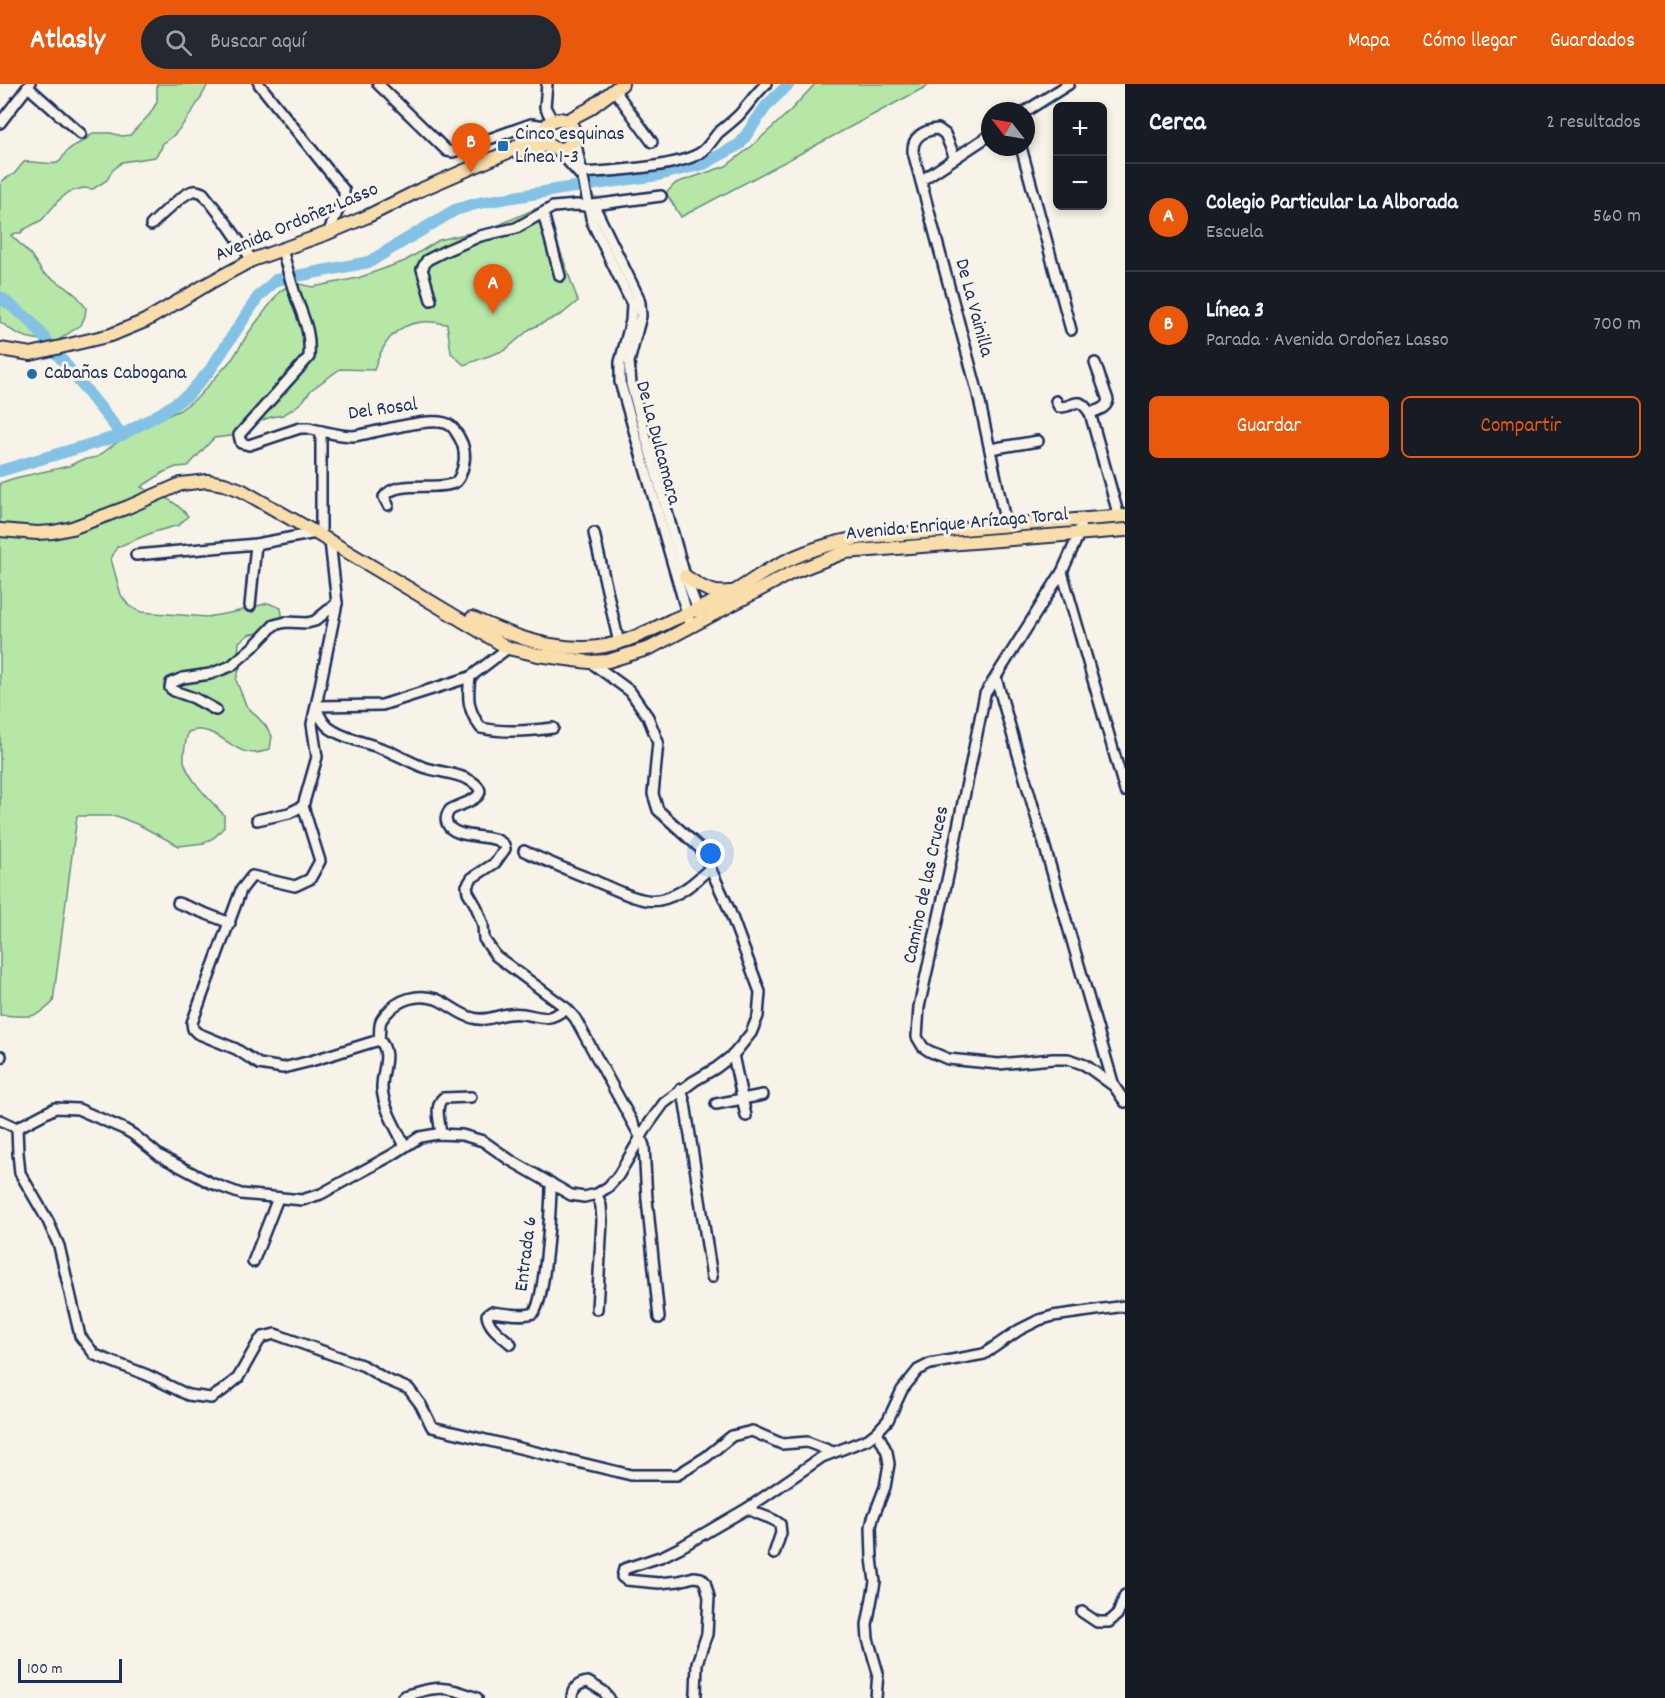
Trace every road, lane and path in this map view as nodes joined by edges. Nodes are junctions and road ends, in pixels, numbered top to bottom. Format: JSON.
{"nodes":[{"id":1,"x":259,"y":84,"type":"edge"},
{"id":2,"x":378,"y":84,"type":"edge"},
{"id":3,"x":547,"y":84,"type":"edge"},
{"id":4,"x":766,"y":84,"type":"edge"},
{"id":5,"x":1070,"y":84,"type":"edge"},
{"id":6,"x":29,"y":85,"type":"edge"},
{"id":7,"x":619,"y":87,"type":"edge"},
{"id":8,"x":1035,"y":105,"type":"edge"},
{"id":9,"x":589,"y":109,"type":"junction"},
{"id":10,"x":566,"y":120,"type":"junction"},
{"id":11,"x":0,"y":123,"type":"edge"},
{"id":12,"x":548,"y":125,"type":"junction"},
{"id":13,"x":574,"y":133,"type":"junction"},
{"id":14,"x":81,"y":134,"type":"dead end"},
{"id":15,"x":981,"y":141,"type":"edge"},
{"id":16,"x":652,"y":142,"type":"dead end"},
{"id":17,"x":552,"y":147,"type":"junction"},
{"id":18,"x":508,"y":152,"type":"junction"},
{"id":19,"x":1023,"y":156,"type":"edge"},
{"id":20,"x":955,"y":158,"type":"junction"},
{"id":21,"x":582,"y":176,"type":"junction"},
{"id":22,"x":921,"y":180,"type":"junction"},
{"id":23,"x":661,"y":196,"type":"dead end"},
{"id":24,"x":590,"y":204,"type":"junction"},
{"id":25,"x":543,"y":213,"type":"junction"},
{"id":26,"x":151,"y":225,"type":"dead end"},
{"id":27,"x":328,"y":233,"type":"junction"},
{"id":28,"x":282,"y":249,"type":"junction"},
{"id":29,"x":252,"y":260,"type":"junction"},
{"id":30,"x":560,"y":276,"type":"dead end"},
{"id":31,"x":431,"y":300,"type":"dead end"},
{"id":32,"x":1071,"y":330,"type":"dead end"},
{"id":33,"x":0,"y":349,"type":"edge"},
{"id":34,"x":1095,"y":363,"type":"dead end"},
{"id":35,"x":1056,"y":401,"type":"dead end"},
{"id":36,"x":1090,"y":413,"type":"junction"},
{"id":37,"x":321,"y":431,"type":"junction"},
{"id":38,"x":1038,"y":441,"type":"dead end"},
{"id":39,"x":990,"y":449,"type":"junction"},
{"id":40,"x":388,"y":505,"type":"dead end"},
{"id":41,"x":1122,"y":517,"type":"edge"},
{"id":42,"x":1081,"y":520,"type":"junction"},
{"id":43,"x":1006,"y":525,"type":"junction"},
{"id":44,"x":0,"y":530,"type":"edge"},
{"id":45,"x":1125,"y":530,"type":"edge"},
{"id":46,"x":594,"y":533,"type":"dead end"},
{"id":47,"x":1079,"y":534,"type":"junction"},
{"id":48,"x":322,"y":537,"type":"junction"},
{"id":49,"x":256,"y":544,"type":"junction"},
{"id":50,"x":136,"y":555,"type":"dead end"},
{"id":51,"x":1062,"y":573,"type":"junction"},
{"id":52,"x":685,"y":576,"type":"junction"},
{"id":53,"x":734,"y":592,"type":"junction"},
{"id":54,"x":337,"y":603,"type":"junction"},
{"id":55,"x":435,"y":603,"type":"junction"},
{"id":56,"x":250,"y":606,"type":"dead end"},
{"id":57,"x":694,"y":617,"type":"junction"},
{"id":58,"x":619,"y":643,"type":"junction"},
{"id":59,"x":507,"y":648,"type":"junction"},
{"id":60,"x":581,"y":648,"type":"junction"},
{"id":61,"x":589,"y":662,"type":"junction"},
{"id":62,"x":470,"y":677,"type":"junction"},
{"id":63,"x":996,"y":678,"type":"junction"},
{"id":64,"x":316,"y":706,"type":"junction"},
{"id":65,"x":216,"y":710,"type":"dead end"},
{"id":66,"x":553,"y":728,"type":"dead end"},
{"id":67,"x":1125,"y":790,"type":"edge"},
{"id":68,"x":303,"y":806,"type":"junction"},
{"id":69,"x":257,"y":820,"type":"dead end"},
{"id":70,"x":524,"y":851,"type":"dead end"},
{"id":71,"x":710,"y":868,"type":"junction"},
{"id":72,"x":178,"y":903,"type":"dead end"},
{"id":73,"x":230,"y":923,"type":"junction"},
{"id":74,"x":566,"y":1008,"type":"junction"},
{"id":75,"x":379,"y":1040,"type":"junction"},
{"id":76,"x":733,"y":1055,"type":"junction"},
{"id":77,"x":1114,"y":1086,"type":"junction"},
{"id":78,"x":681,"y":1089,"type":"junction"},
{"id":79,"x":764,"y":1095,"type":"dead end"},
{"id":80,"x":471,"y":1097,"type":"dead end"},
{"id":81,"x":743,"y":1099,"type":"junction"},
{"id":82,"x":1125,"y":1102,"type":"edge"},
{"id":83,"x":716,"y":1104,"type":"dead end"},
{"id":84,"x":746,"y":1116,"type":"dead end"},
{"id":85,"x":0,"y":1120,"type":"edge"},
{"id":86,"x":17,"y":1128,"type":"junction"},
{"id":87,"x":441,"y":1134,"type":"junction"},
{"id":88,"x":642,"y":1138,"type":"junction"},
{"id":89,"x":405,"y":1146,"type":"junction"},
{"id":90,"x":551,"y":1184,"type":"junction"},
{"id":91,"x":597,"y":1194,"type":"junction"},
{"id":92,"x":278,"y":1198,"type":"junction"},
{"id":93,"x":253,"y":1262,"type":"dead end"},
{"id":94,"x":712,"y":1277,"type":"dead end"},
{"id":95,"x":1125,"y":1306,"type":"edge"},
{"id":96,"x":597,"y":1309,"type":"dead end"},
{"id":97,"x":658,"y":1318,"type":"dead end"},
{"id":98,"x":511,"y":1344,"type":"dead end"},
{"id":99,"x":877,"y":1432,"type":"junction"},
{"id":100,"x":833,"y":1452,"type":"junction"},
{"id":101,"x":748,"y":1508,"type":"junction"},
{"id":102,"x":774,"y":1554,"type":"dead end"},
{"id":103,"x":1125,"y":1595,"type":"edge"},
{"id":104,"x":1082,"y":1612,"type":"dead end"},
{"id":105,"x":402,"y":1698,"type":"edge"},
{"id":106,"x":477,"y":1698,"type":"edge"},
{"id":107,"x":572,"y":1698,"type":"edge"},
{"id":108,"x":609,"y":1698,"type":"edge"},
{"id":109,"x":695,"y":1698,"type":"edge"},
{"id":110,"x":876,"y":1698,"type":"edge"}],
"edges":[{"from":1,"to":27,"type":"street"},
{"from":2,"to":12,"type":"street"},
{"from":3,"to":12,"type":"street"},
{"from":4,"to":21,"type":"street"},
{"from":5,"to":8,"type":"street"},
{"from":6,"to":11,"type":"street"},
{"from":6,"to":14,"type":"street"},
{"from":7,"to":9,"type":"main road"},
{"from":7,"to":16,"type":"street"},
{"from":9,"to":10,"type":"main road"},
{"from":9,"to":13,"type":"main road"},
{"from":10,"to":12,"type":"main road"},
{"from":10,"to":13,"type":"main road"},
{"from":12,"to":17,"type":"main road"},
{"from":12,"to":18,"type":"main road","name":"Avenida Ordoñez Lasso"},
{"from":13,"to":17,"type":"main road"},
{"from":13,"to":21,"type":"street","name":"De La Dulcamara"},
{"from":15,"to":20,"type":"street"},
{"from":17,"to":18,"type":"main road","name":"Avenida Ordoñez Lasso"},
{"from":17,"to":21,"type":"street","name":"De La Dulcamara"},
{"from":18,"to":27,"type":"main road","name":"Avenida Ordoñez Lasso"},
{"from":19,"to":32,"type":"street"},
{"from":20,"to":22,"type":"street"},
{"from":20,"to":22,"type":"street","name":"De La Vainilla"},
{"from":21,"to":24,"type":"street","name":"De La Dulcamara"},
{"from":22,"to":39,"type":"street","name":"De La Vainilla"},
{"from":23,"to":24,"type":"street"},
{"from":24,"to":25,"type":"street"},
{"from":24,"to":52,"type":"street","name":"De La Dulcamara"},
{"from":24,"to":57,"type":"street","name":"De La Dulcamara"},
{"from":25,"to":30,"type":"street"},
{"from":25,"to":31,"type":"street"},
{"from":26,"to":29,"type":"street"},
{"from":27,"to":28,"type":"main road","name":"Avenida Ordoñez Lasso"},
{"from":28,"to":29,"type":"main road","name":"Avenida Ordoñez Lasso"},
{"from":28,"to":37,"type":"street","name":"Del Rosal"},
{"from":29,"to":33,"type":"main road","name":"Avenida Ordoñez Lasso"},
{"from":34,"to":36,"type":"street"},
{"from":35,"to":36,"type":"street"},
{"from":36,"to":41,"type":"street"},
{"from":37,"to":40,"type":"street","name":"Del Rosal"},
{"from":37,"to":48,"type":"street"},
{"from":38,"to":39,"type":"street"},
{"from":39,"to":43,"type":"street","name":"De La Vainilla"},
{"from":41,"to":42,"type":"main road","name":"Avenida Enrique Arízaga Toral"},
{"from":42,"to":43,"type":"main road","name":"Avenida Enrique Arízaga Toral"},
{"from":42,"to":47,"type":"street","name":"Camino de las Cruces"},
{"from":43,"to":53,"type":"main road","name":"Avenida Enrique Arízaga Toral"},
{"from":44,"to":48,"type":"main road","name":"Avenida Enrique Arízaga Toral"},
{"from":45,"to":47,"type":"main road","name":"Avenida Enrique Arízaga Toral"},
{"from":46,"to":58,"type":"street"},
{"from":47,"to":51,"type":"street","name":"Camino de las Cruces"},
{"from":47,"to":57,"type":"main road","name":"Avenida Enrique Arízaga Toral"},
{"from":48,"to":49,"type":"street"},
{"from":48,"to":54,"type":"street"},
{"from":48,"to":55,"type":"main road","name":"Avenida Enrique Arízaga Toral"},
{"from":49,"to":50,"type":"street"},
{"from":49,"to":56,"type":"street"},
{"from":51,"to":63,"type":"street","name":"Camino de las Cruces"},
{"from":51,"to":67,"type":"street"},
{"from":52,"to":53,"type":"main road"},
{"from":52,"to":57,"type":"street","name":"De La Dulcamara"},
{"from":53,"to":57,"type":"main road","name":"Avenida Enrique Arízaga Toral"},
{"from":54,"to":64,"type":"street"},
{"from":54,"to":65,"type":"street"},
{"from":55,"to":59,"type":"main road","name":"Avenida Enrique Arízaga Toral"},
{"from":55,"to":60,"type":"main road","name":"Avenida Enrique Arízaga Toral"},
{"from":57,"to":58,"type":"main road","name":"Avenida Enrique Arízaga Toral"},
{"from":57,"to":61,"type":"main road","name":"Avenida Enrique Arízaga Toral"},
{"from":58,"to":60,"type":"main road","name":"Avenida Enrique Arízaga Toral"},
{"from":59,"to":61,"type":"main road","name":"Avenida Enrique Arízaga Toral"},
{"from":59,"to":62,"type":"street"},
{"from":60,"to":61,"type":"street"},
{"from":61,"to":71,"type":"street"},
{"from":62,"to":64,"type":"street"},
{"from":62,"to":66,"type":"street"},
{"from":63,"to":77,"type":"street"},
{"from":63,"to":77,"type":"street","name":"Camino de las Cruces"},
{"from":64,"to":68,"type":"street"},
{"from":64,"to":74,"type":"street"},
{"from":68,"to":69,"type":"street"},
{"from":68,"to":73,"type":"street"},
{"from":70,"to":71,"type":"street"},
{"from":71,"to":76,"type":"street"},
{"from":72,"to":73,"type":"street"},
{"from":73,"to":75,"type":"street"},
{"from":74,"to":75,"type":"street"},
{"from":74,"to":88,"type":"street"},
{"from":75,"to":89,"type":"street"},
{"from":76,"to":78,"type":"street"},
{"from":76,"to":81,"type":"street"},
{"from":77,"to":82,"type":"street","name":"Camino de las Cruces"},
{"from":78,"to":88,"type":"street"},
{"from":78,"to":94,"type":"street"},
{"from":79,"to":81,"type":"street"},
{"from":80,"to":87,"type":"street"},
{"from":81,"to":83,"type":"street"},
{"from":81,"to":84,"type":"street"},
{"from":85,"to":86,"type":"street"},
{"from":86,"to":92,"type":"street"},
{"from":86,"to":100,"type":"street"},
{"from":87,"to":89,"type":"street"},
{"from":87,"to":90,"type":"street"},
{"from":88,"to":91,"type":"street"},
{"from":88,"to":97,"type":"street"},
{"from":89,"to":92,"type":"street"},
{"from":90,"to":91,"type":"street"},
{"from":90,"to":98,"type":"street","name":"Entrada 6"},
{"from":91,"to":96,"type":"street"},
{"from":92,"to":93,"type":"street"},
{"from":95,"to":99,"type":"street"},
{"from":99,"to":100,"type":"street"},
{"from":99,"to":110,"type":"street"},
{"from":100,"to":101,"type":"street"},
{"from":101,"to":102,"type":"street"},
{"from":101,"to":109,"type":"street"},
{"from":103,"to":104,"type":"street"},
{"from":105,"to":106,"type":"street"},
{"from":107,"to":108,"type":"street"}]}
